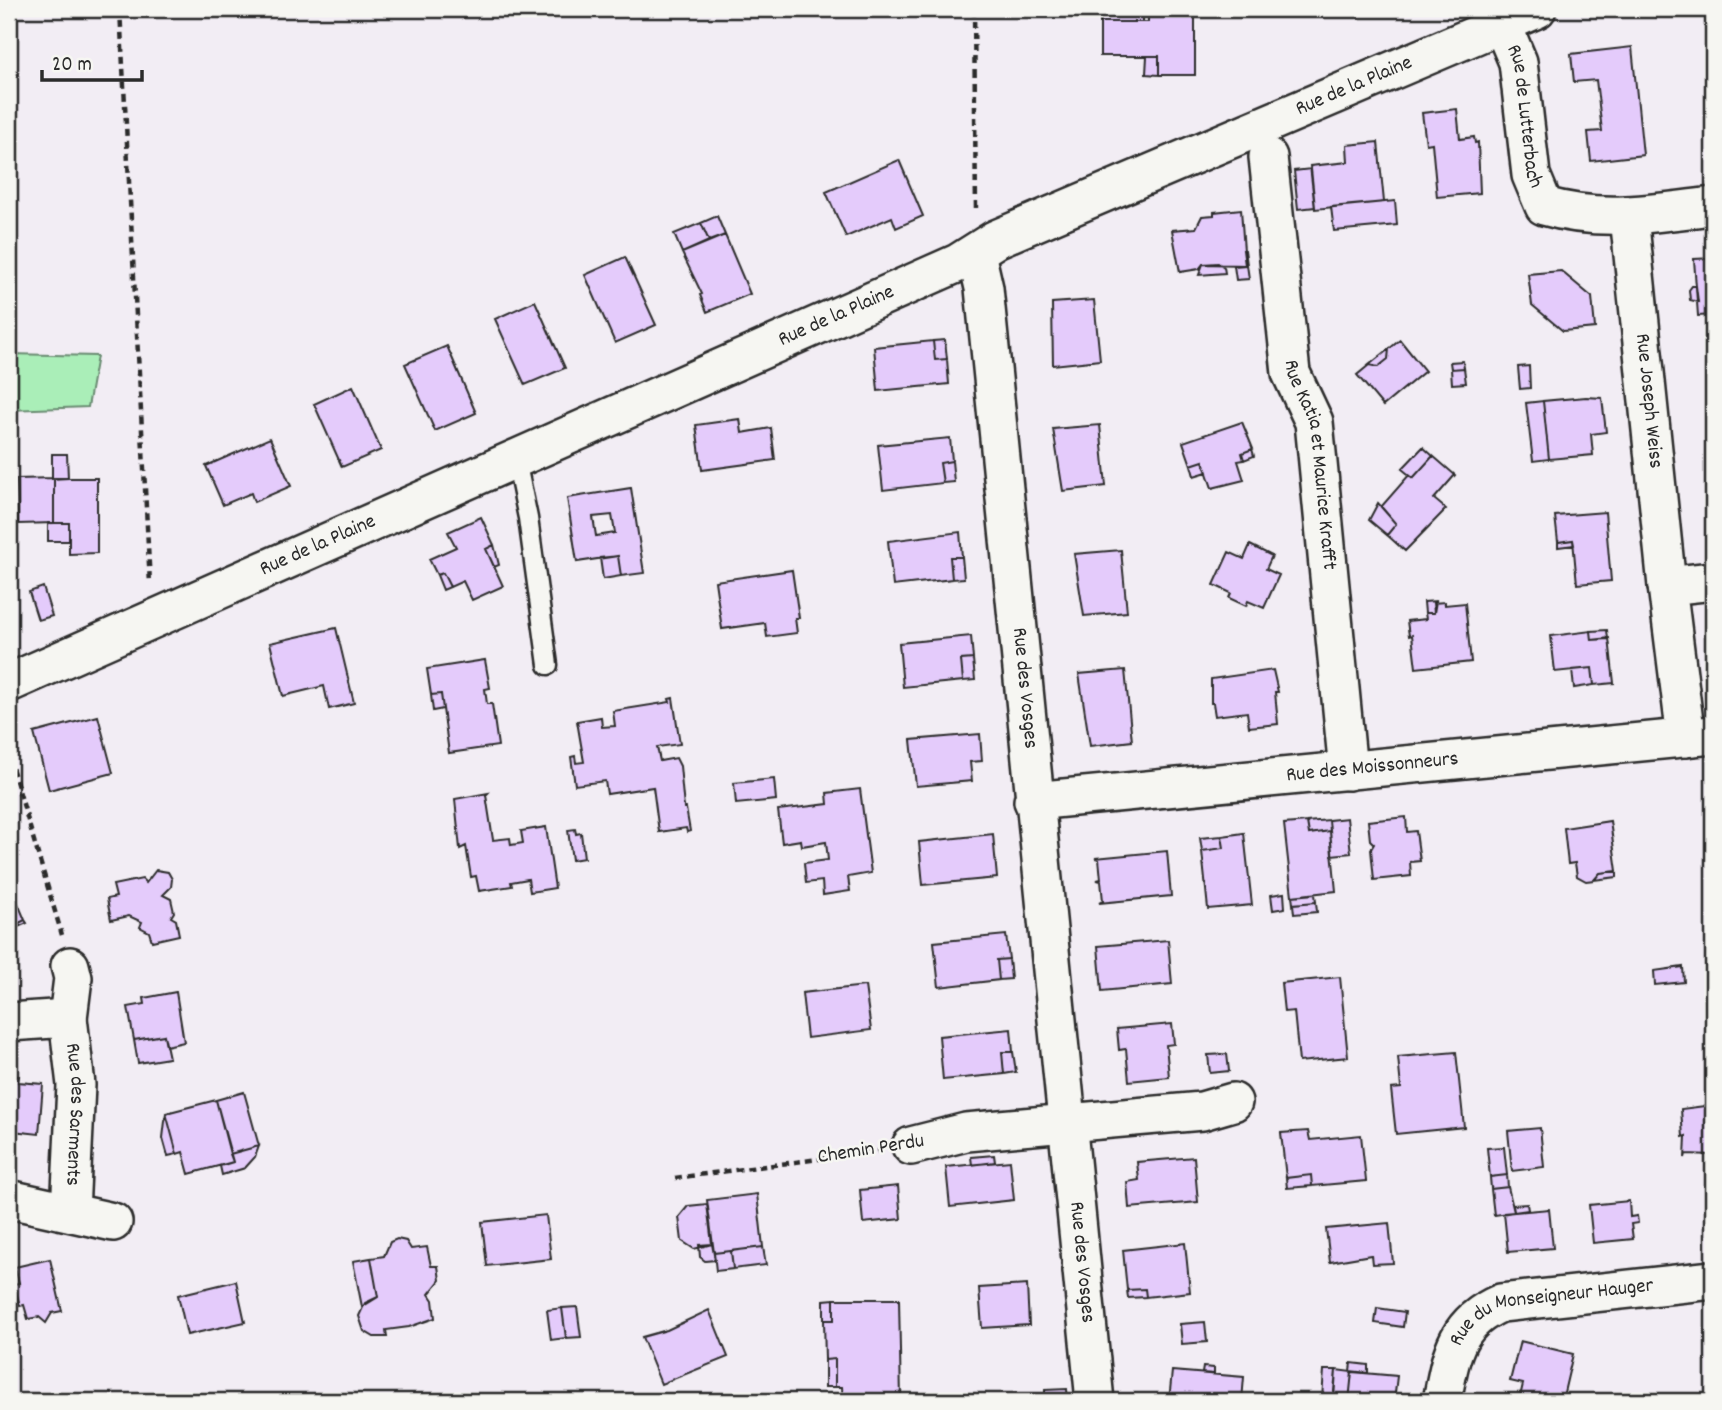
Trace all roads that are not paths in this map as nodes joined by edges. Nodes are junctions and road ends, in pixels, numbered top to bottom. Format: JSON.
{"nodes":[{"id":1,"x":1538,"y":9,"type":"edge"},
{"id":2,"x":1502,"y":24,"type":"junction"},
{"id":3,"x":1268,"y":157,"type":"dead end"},
{"id":4,"x":1713,"y":206,"type":"edge"},
{"id":5,"x":1629,"y":216,"type":"junction"},
{"id":6,"x":976,"y":253,"type":"junction"},
{"id":7,"x":516,"y":460,"type":"junction"},
{"id":8,"x":1713,"y":582,"type":"edge"},
{"id":9,"x":1667,"y":586,"type":"junction"},
{"id":10,"x":548,"y":665,"type":"dead end"},
{"id":11,"x":9,"y":683,"type":"edge"},
{"id":12,"x":1700,"y":737,"type":"edge"},
{"id":13,"x":1348,"y":771,"type":"junction"},
{"id":14,"x":1033,"y":801,"type":"junction"},
{"id":15,"x":70,"y":966,"type":"road end"},
{"id":16,"x":68,"y":1018,"type":"junction"},
{"id":17,"x":9,"y":1022,"type":"edge"},
{"id":18,"x":1233,"y":1102,"type":"dead end"},
{"id":19,"x":1067,"y":1124,"type":"junction"},
{"id":20,"x":911,"y":1146,"type":"road end"},
{"id":21,"x":9,"y":1199,"type":"edge"},
{"id":22,"x":70,"y":1212,"type":"junction"},
{"id":23,"x":113,"y":1222,"type":"dead end"},
{"id":24,"x":1713,"y":1280,"type":"edge"},
{"id":25,"x":1095,"y":1401,"type":"edge"},
{"id":26,"x":1442,"y":1401,"type":"edge"}],
"edges":[{"from":1,"to":2,"type":"street","name":"Rue de la Plaine"},
{"from":2,"to":5,"type":"street","name":"Rue de Lutterbach"},
{"from":2,"to":6,"type":"street","name":"Rue de la Plaine"},
{"from":3,"to":13,"type":"street","name":"Rue Katia et Maurice Krafft"},
{"from":4,"to":5,"type":"street","name":"Rue de Lutterbach"},
{"from":5,"to":9,"type":"street","name":"Rue Joseph Weiss"},
{"from":6,"to":7,"type":"street","name":"Rue de la Plaine"},
{"from":6,"to":14,"type":"street","name":"Rue des Vosges"},
{"from":7,"to":10,"type":"lane"},
{"from":7,"to":11,"type":"street","name":"Rue de la Plaine"},
{"from":8,"to":9,"type":"street"},
{"from":9,"to":12,"type":"street","name":"Rue Joseph Weiss"},
{"from":12,"to":13,"type":"street","name":"Rue des Moissonneurs"},
{"from":13,"to":14,"type":"street","name":"Rue des Moissonneurs"},
{"from":14,"to":19,"type":"street","name":"Rue des Vosges"},
{"from":15,"to":16,"type":"street","name":"Rue des Sarments"},
{"from":16,"to":17,"type":"street","name":"Rue des Sarments"},
{"from":16,"to":22,"type":"street","name":"Rue des Sarments"},
{"from":18,"to":19,"type":"street"},
{"from":19,"to":20,"type":"street","name":"Chemin Perdu"},
{"from":19,"to":25,"type":"street","name":"Rue des Vosges"},
{"from":21,"to":22,"type":"street","name":"Rue des Sarments"},
{"from":22,"to":23,"type":"street","name":"Rue des Sarments"},
{"from":24,"to":26,"type":"street","name":"Rue du Monseigneur Hauger"}]}
